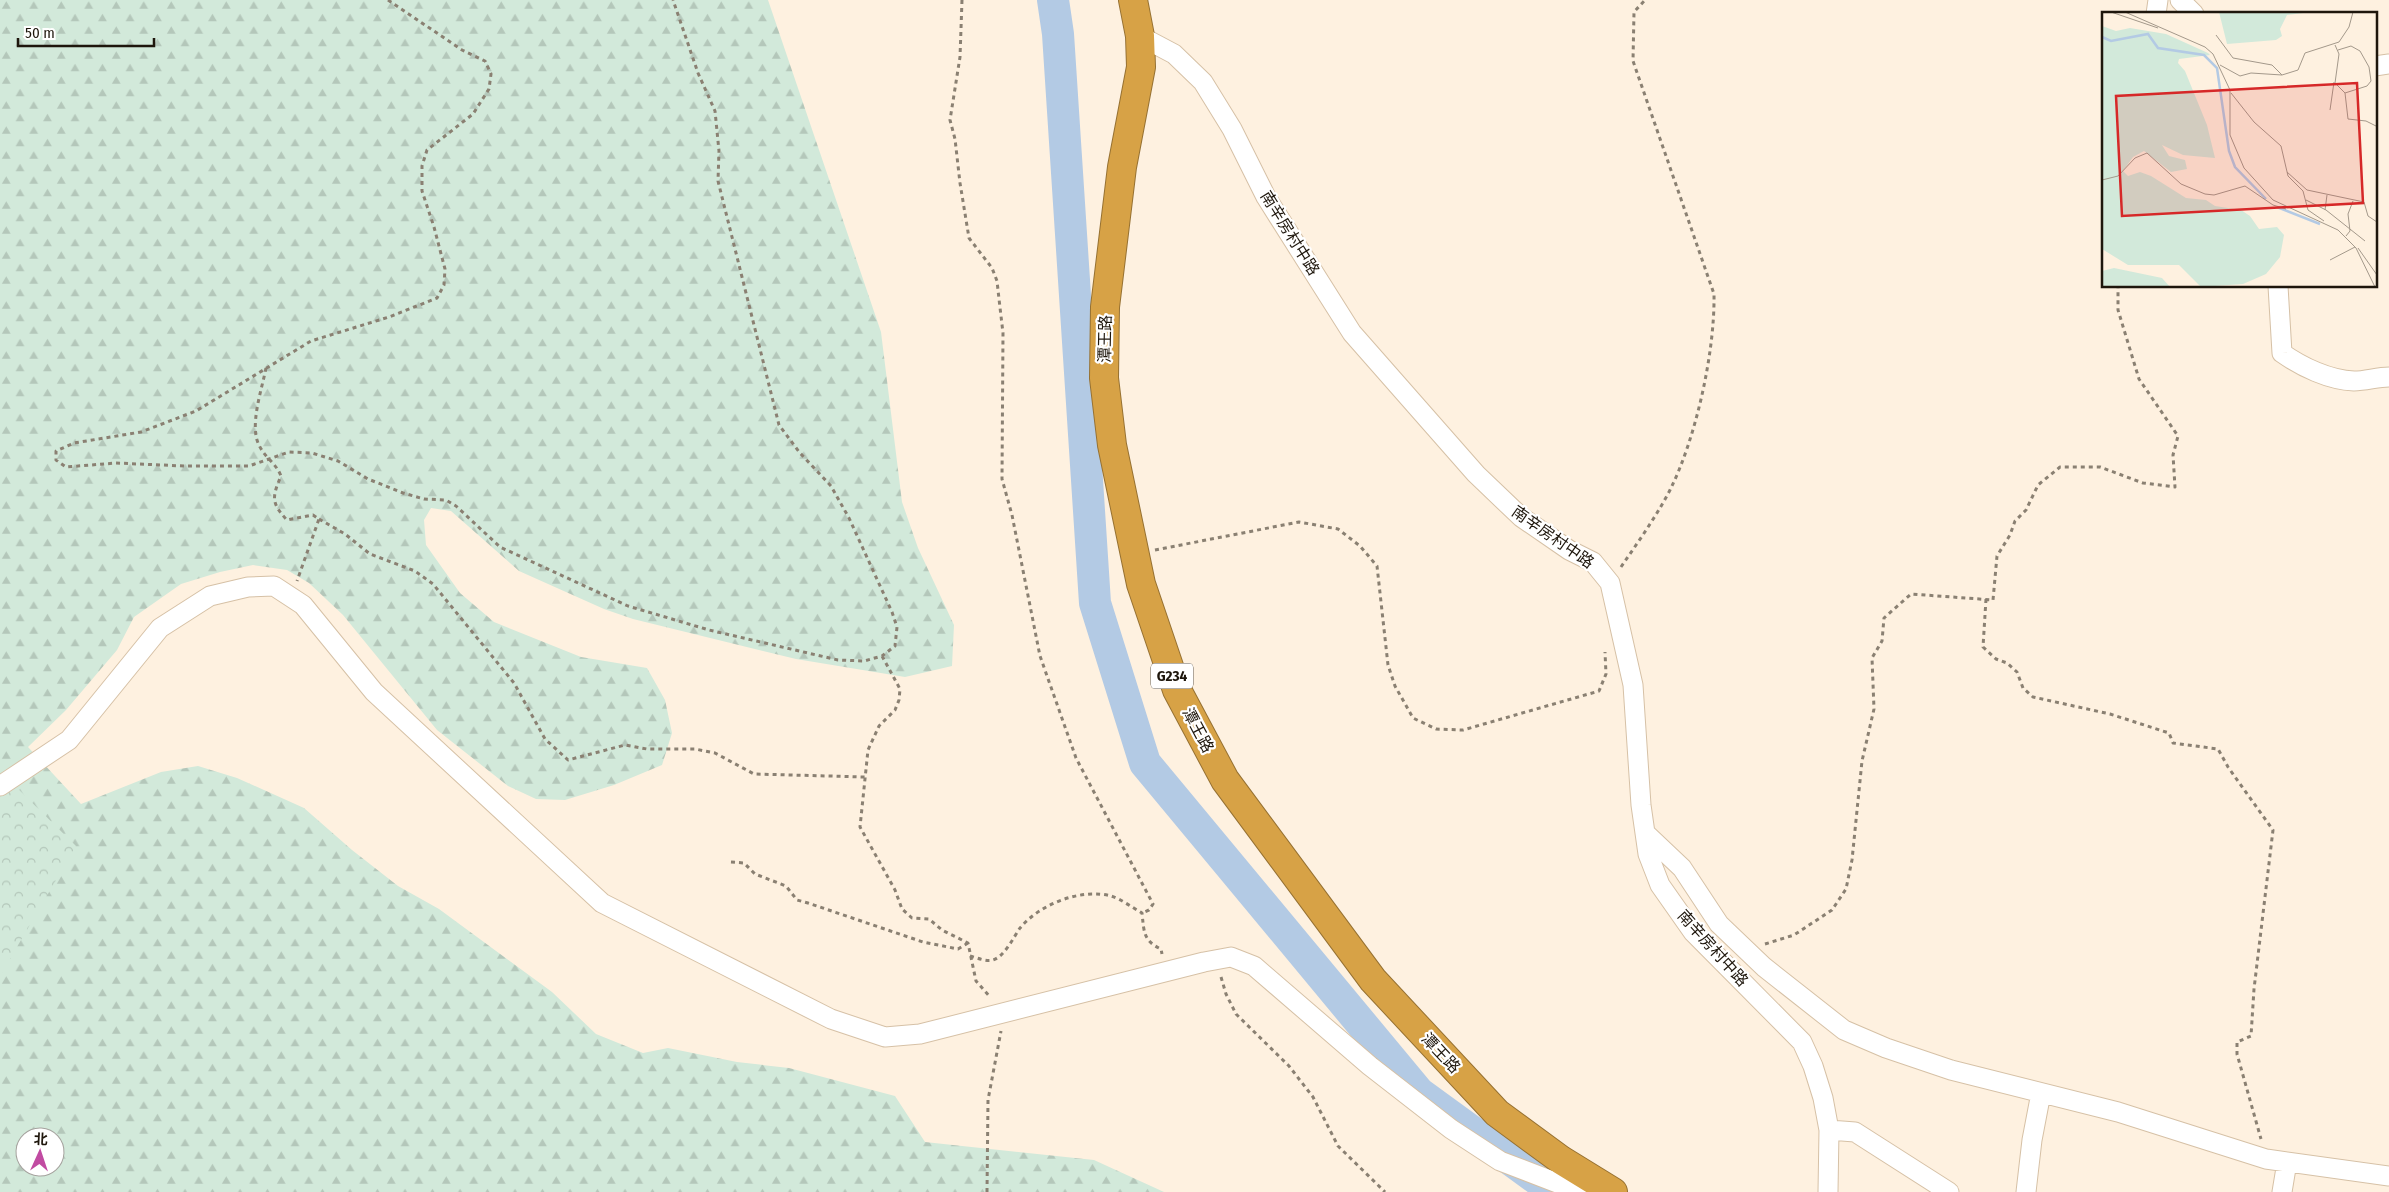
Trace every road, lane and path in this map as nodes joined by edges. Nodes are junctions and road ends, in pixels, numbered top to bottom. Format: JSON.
{"nodes":[{"id":1,"x":388,"y":0,"type":"edge"},
{"id":2,"x":674,"y":0,"type":"edge"},
{"id":3,"x":962,"y":0,"type":"edge"},
{"id":4,"x":1133,"y":0,"type":"edge"},
{"id":5,"x":1645,"y":0,"type":"edge"},
{"id":6,"x":2180,"y":0,"type":"edge"},
{"id":7,"x":2192,"y":12,"type":"edge"},
{"id":8,"x":1140,"y":36,"type":"junction"},
{"id":9,"x":2389,"y":64,"type":"edge"},
{"id":10,"x":2376,"y":66,"type":"edge"},
{"id":11,"x":2118,"y":288,"type":"edge"},
{"id":12,"x":2278,"y":288,"type":"edge"},
{"id":13,"x":266,"y":368,"type":"junction"},
{"id":14,"x":2389,"y":377,"type":"edge"},
{"id":15,"x":268,"y":459,"type":"junction"},
{"id":16,"x":319,"y":519,"type":"junction"},
{"id":17,"x":1135,"y":554,"type":"junction"},
{"id":18,"x":1610,"y":583,"type":"junction"},
{"id":19,"x":292,"y":598,"type":"junction"},
{"id":20,"x":1986,"y":599,"type":"junction"},
{"id":21,"x":1605,"y":647,"type":"dead end"},
{"id":22,"x":882,"y":656,"type":"junction"},
{"id":23,"x":866,"y":777,"type":"junction"},
{"id":24,"x":0,"y":786,"type":"edge"},
{"id":25,"x":1645,"y":833,"type":"junction"},
{"id":26,"x":731,"y":862,"type":"dead end"},
{"id":27,"x":1142,"y":913,"type":"junction"},
{"id":28,"x":968,"y":943,"type":"junction"},
{"id":29,"x":1746,"y":950,"type":"junction"},
{"id":30,"x":970,"y":956,"type":"junction"},
{"id":31,"x":1217,"y":960,"type":"junction"},
{"id":32,"x":1165,"y":971,"type":"junction"},
{"id":33,"x":1005,"y":1011,"type":"junction"},
{"id":34,"x":2041,"y":1093,"type":"junction"},
{"id":35,"x":1829,"y":1130,"type":"junction"},
{"id":36,"x":2266,"y":1159,"type":"junction"},
{"id":37,"x":2287,"y":1162,"type":"junction"},
{"id":38,"x":2389,"y":1176,"type":"edge"},
{"id":39,"x":1578,"y":1191,"type":"edge"},
{"id":40,"x":987,"y":1192,"type":"edge"},
{"id":41,"x":1385,"y":1192,"type":"edge"},
{"id":42,"x":1613,"y":1192,"type":"edge"},
{"id":43,"x":1828,"y":1192,"type":"edge"},
{"id":44,"x":1949,"y":1192,"type":"edge"},
{"id":45,"x":2026,"y":1192,"type":"edge"},
{"id":46,"x":2282,"y":1192,"type":"edge"}],
"edges":[{"from":1,"to":13,"type":"path"},
{"from":2,"to":22,"type":"path"},
{"from":3,"to":27,"type":"path"},
{"from":4,"to":8,"type":"highway","name":"潭王路","number":"G234"},
{"from":5,"to":18,"type":"path"},
{"from":6,"to":7,"type":"street"},
{"from":8,"to":17,"type":"highway","name":"潭王路","number":"G234"},
{"from":8,"to":18,"type":"street","name":"南辛房村中路"},
{"from":9,"to":10,"type":"street"},
{"from":11,"to":20,"type":"path"},
{"from":12,"to":14,"type":"street"},
{"from":13,"to":15,"type":"path"},
{"from":13,"to":15,"type":"path"},
{"from":15,"to":16,"type":"path"},
{"from":15,"to":22,"type":"path"},
{"from":16,"to":19,"type":"path"},
{"from":16,"to":23,"type":"path"},
{"from":17,"to":21,"type":"path"},
{"from":17,"to":42,"type":"highway","name":"潭王路","number":"G234"},
{"from":18,"to":25,"type":"street","name":"南辛房村中路"},
{"from":19,"to":24,"type":"street"},
{"from":19,"to":33,"type":"street"},
{"from":20,"to":29,"type":"path"},
{"from":20,"to":36,"type":"path"},
{"from":22,"to":23,"type":"path"},
{"from":23,"to":28,"type":"path"},
{"from":25,"to":29,"type":"street"},
{"from":25,"to":35,"type":"street","name":"南辛房村中路"},
{"from":26,"to":28,"type":"path"},
{"from":27,"to":30,"type":"path"},
{"from":27,"to":32,"type":"path"},
{"from":28,"to":30,"type":"path"},
{"from":29,"to":34,"type":"street"},
{"from":30,"to":33,"type":"path"},
{"from":31,"to":32,"type":"street"},
{"from":31,"to":39,"type":"street"},
{"from":31,"to":41,"type":"path"},
{"from":32,"to":33,"type":"street"},
{"from":33,"to":40,"type":"path"},
{"from":34,"to":36,"type":"street"},
{"from":34,"to":45,"type":"street"},
{"from":35,"to":43,"type":"street","name":"南辛房村中路"},
{"from":35,"to":44,"type":"street"},
{"from":36,"to":37,"type":"street"},
{"from":37,"to":38,"type":"street"},
{"from":37,"to":46,"type":"street"}]}
